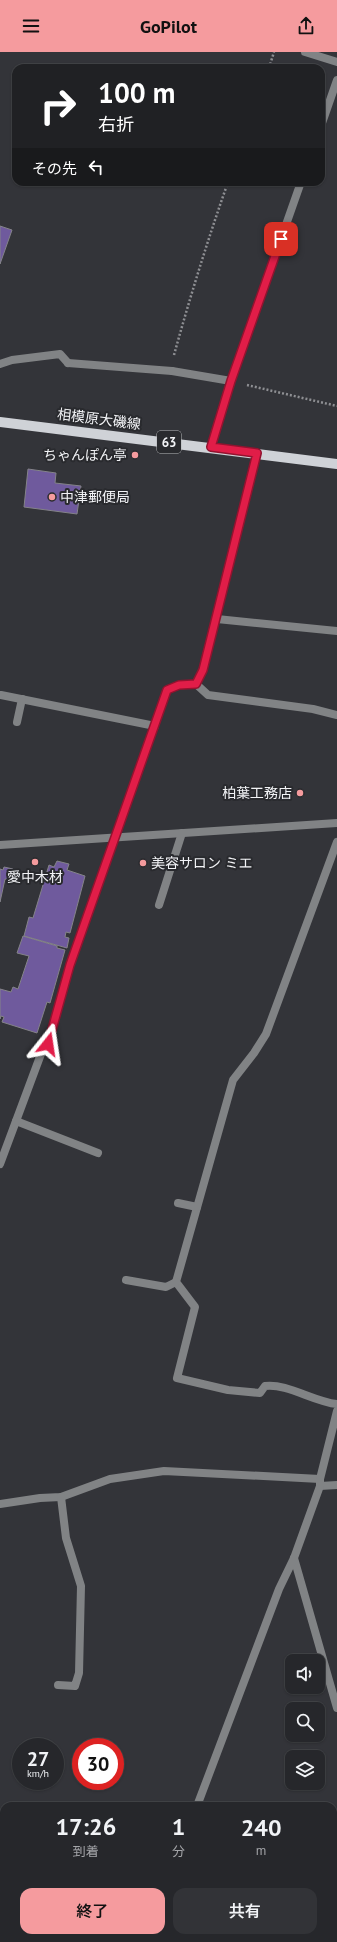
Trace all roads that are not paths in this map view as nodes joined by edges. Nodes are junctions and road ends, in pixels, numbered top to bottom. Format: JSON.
{"nodes":[{"id":1,"x":305,"y":52,"type":"edge"},
{"id":2,"x":337,"y":62,"type":"edge"},
{"id":3,"x":337,"y":80,"type":"edge"},
{"id":4,"x":325,"y":114,"type":"edge"},
{"id":5,"x":300,"y":186,"type":"edge"},
{"id":6,"x":0,"y":364,"type":"edge"},
{"id":7,"x":231,"y":381,"type":"junction"},
{"id":8,"x":0,"y":422,"type":"edge"},
{"id":9,"x":211,"y":447,"type":"junction"},
{"id":10,"x":257,"y":453,"type":"junction"},
{"id":11,"x":337,"y":464,"type":"edge"},
{"id":12,"x":217,"y":619,"type":"junction"},
{"id":13,"x":337,"y":631,"type":"edge"},
{"id":14,"x":196,"y":684,"type":"junction"},
{"id":15,"x":1,"y":695,"type":"edge"},
{"id":16,"x":22,"y":699,"type":"junction"},
{"id":17,"x":337,"y":715,"type":"edge"},
{"id":18,"x":17,"y":722,"type":"dead end"},
{"id":19,"x":155,"y":726,"type":"junction"},
{"id":20,"x":337,"y":823,"type":"edge"},
{"id":21,"x":182,"y":833,"type":"junction"},
{"id":22,"x":114,"y":837,"type":"junction"},
{"id":23,"x":337,"y":842,"type":"edge"},
{"id":24,"x":0,"y":845,"type":"edge"},
{"id":25,"x":159,"y":905,"type":"dead end"},
{"id":26,"x":16,"y":1121,"type":"junction"},
{"id":27,"x":98,"y":1153,"type":"dead end"},
{"id":28,"x":0,"y":1164,"type":"edge"},
{"id":29,"x":178,"y":1203,"type":"dead end"},
{"id":30,"x":197,"y":1207,"type":"junction"},
{"id":31,"x":126,"y":1280,"type":"dead end"},
{"id":32,"x":176,"y":1282,"type":"junction"},
{"id":33,"x":337,"y":1404,"type":"edge"},
{"id":34,"x":337,"y":1411,"type":"edge"},
{"id":35,"x":320,"y":1483,"type":"junction"},
{"id":36,"x":337,"y":1485,"type":"edge"},
{"id":37,"x":61,"y":1497,"type":"junction"},
{"id":38,"x":0,"y":1504,"type":"edge"},
{"id":39,"x":294,"y":1558,"type":"junction"},
{"id":40,"x":58,"y":1685,"type":"dead end"},
{"id":41,"x":337,"y":1708,"type":"edge"},
{"id":42,"x":199,"y":1802,"type":"edge"}],
"edges":[{"from":1,"to":2,"type":"street"},
{"from":3,"to":4,"type":"street"},
{"from":5,"to":7,"type":"street"},
{"from":6,"to":7,"type":"street"},
{"from":7,"to":9,"type":"street"},
{"from":8,"to":9,"type":"main road","name":"相模原大磯線","number":"63"},
{"from":9,"to":10,"type":"main road","name":"相模原大磯線","number":"63"},
{"from":10,"to":11,"type":"main road","name":"相模原大磯線","number":"63"},
{"from":10,"to":12,"type":"street"},
{"from":12,"to":13,"type":"street"},
{"from":12,"to":14,"type":"street"},
{"from":14,"to":17,"type":"street"},
{"from":14,"to":19,"type":"street"},
{"from":15,"to":16,"type":"street"},
{"from":16,"to":18,"type":"street"},
{"from":16,"to":19,"type":"street"},
{"from":19,"to":22,"type":"street"},
{"from":20,"to":21,"type":"street"},
{"from":21,"to":22,"type":"street"},
{"from":21,"to":25,"type":"street"},
{"from":22,"to":24,"type":"street"},
{"from":22,"to":26,"type":"street"},
{"from":23,"to":30,"type":"street"},
{"from":26,"to":27,"type":"street"},
{"from":26,"to":28,"type":"street"},
{"from":29,"to":30,"type":"street"},
{"from":30,"to":32,"type":"street"},
{"from":31,"to":32,"type":"street"},
{"from":32,"to":33,"type":"street"},
{"from":34,"to":35,"type":"street"},
{"from":35,"to":36,"type":"street"},
{"from":35,"to":37,"type":"street"},
{"from":35,"to":39,"type":"street"},
{"from":37,"to":38,"type":"street"},
{"from":37,"to":40,"type":"street"},
{"from":39,"to":41,"type":"street"},
{"from":39,"to":42,"type":"street"}]}
